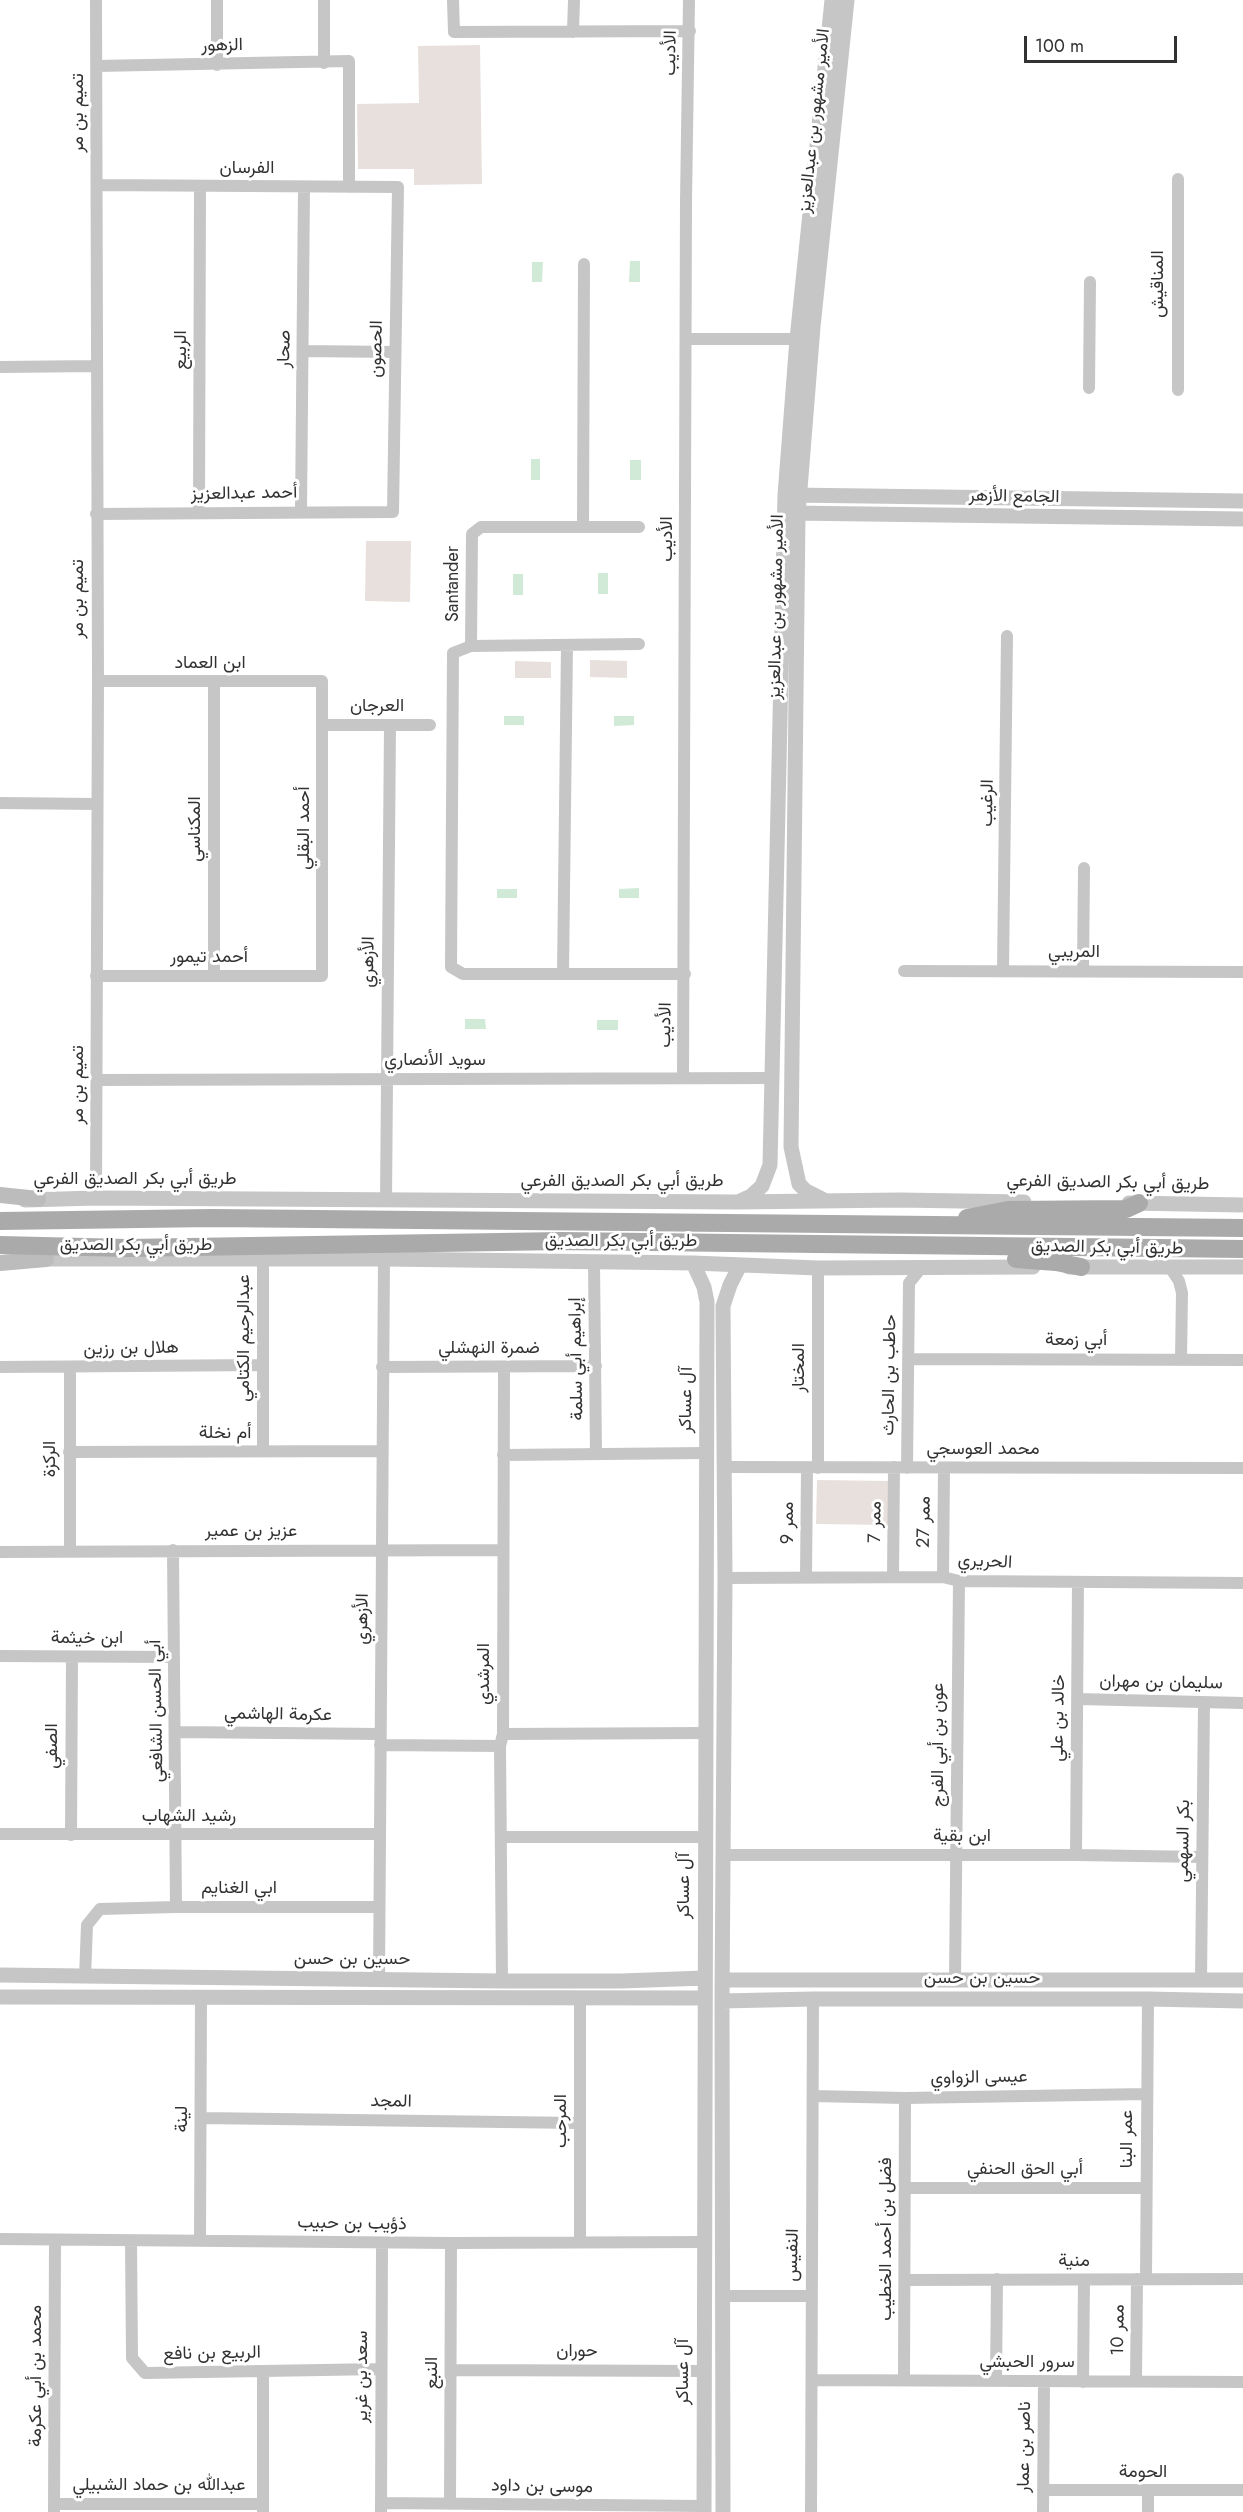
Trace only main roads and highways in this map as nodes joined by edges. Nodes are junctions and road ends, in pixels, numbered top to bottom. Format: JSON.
{"nodes":[{"id":1,"x":0,"y":1195,"type":"edge"},
{"id":2,"x":39,"y":1198,"type":"road end"},
{"id":3,"x":1139,"y":1203,"type":"road end"},
{"id":4,"x":0,"y":1221,"type":"edge"},
{"id":5,"x":951,"y":1225,"type":"junction"},
{"id":6,"x":1243,"y":1228,"type":"edge"},
{"id":7,"x":0,"y":1245,"type":"edge"},
{"id":8,"x":875,"y":1245,"type":"junction"},
{"id":9,"x":1243,"y":1250,"type":"edge"},
{"id":10,"x":0,"y":1257,"type":"edge"},
{"id":11,"x":0,"y":1263,"type":"edge"},
{"id":12,"x":1081,"y":1266,"type":"road end"}],
"edges":[{"from":1,"to":2,"type":"main road"},
{"from":3,"to":5,"type":"main road"},
{"from":4,"to":5,"type":"main road","name":"طريق أبي بكر الصديق"},
{"from":5,"to":6,"type":"main road","name":"طريق أبي بكر الصديق"},
{"from":7,"to":8,"type":"main road","name":"طريق أبي بكر الصديق"},
{"from":8,"to":9,"type":"main road","name":"طريق أبي بكر الصديق"},
{"from":8,"to":12,"type":"main road"},
{"from":10,"to":11,"type":"main road"}]}
